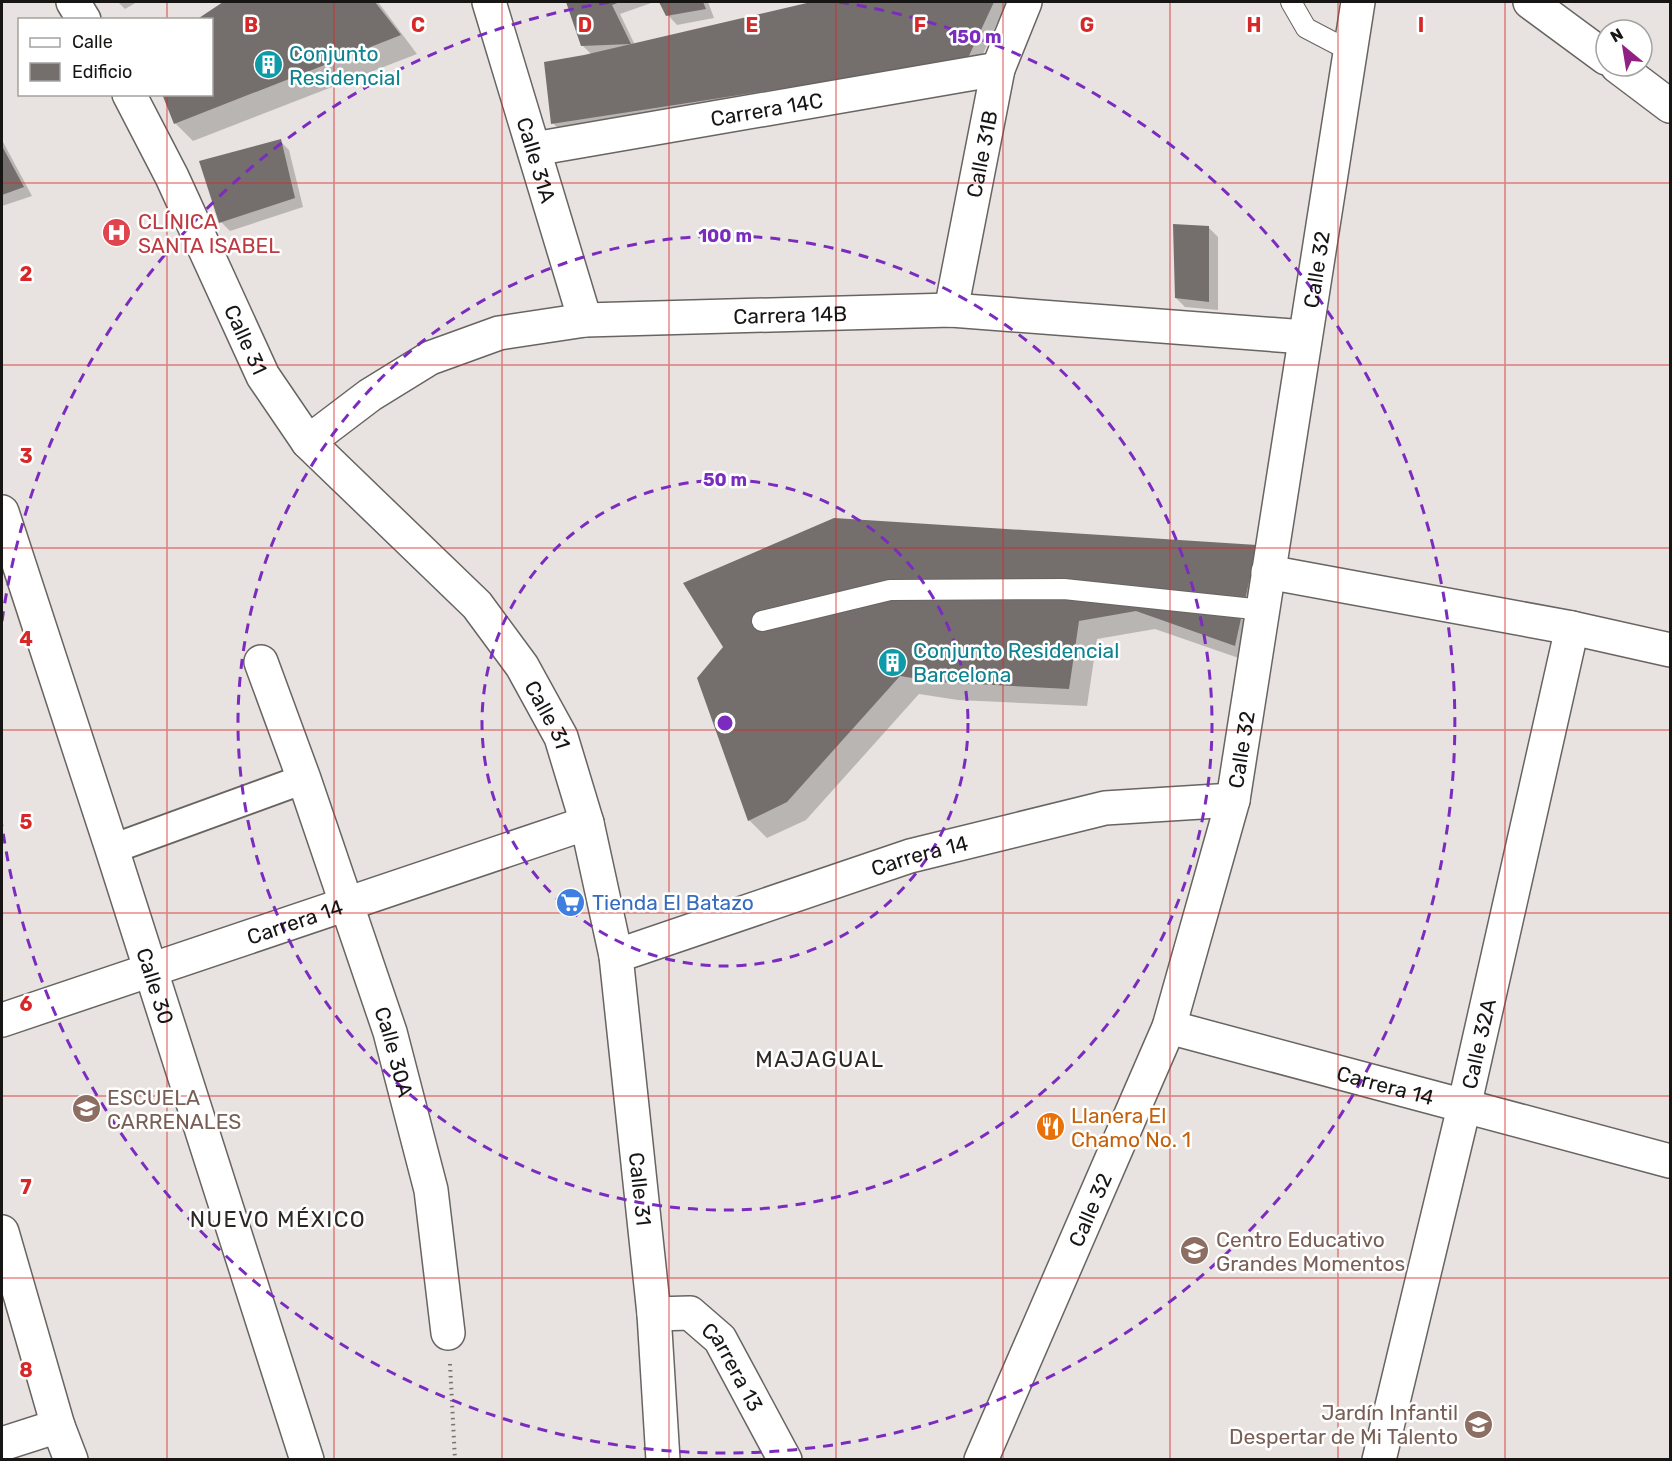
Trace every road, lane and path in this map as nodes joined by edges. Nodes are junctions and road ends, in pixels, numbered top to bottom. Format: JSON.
{"nodes":[{"id":1,"x":73,"y":2,"type":"edge"},
{"id":2,"x":489,"y":2,"type":"edge"},
{"id":3,"x":1025,"y":2,"type":"edge"},
{"id":4,"x":1291,"y":2,"type":"edge"},
{"id":5,"x":1358,"y":2,"type":"edge"},
{"id":6,"x":1530,"y":2,"type":"edge"},
{"id":7,"x":83,"y":18,"type":"edge"},
{"id":8,"x":1594,"y":49,"type":"edge"},
{"id":9,"x":1350,"y":51,"type":"junction"},
{"id":10,"x":998,"y":69,"type":"junction"},
{"id":11,"x":1633,"y":78,"type":"edge"},
{"id":12,"x":130,"y":96,"type":"edge"},
{"id":13,"x":1671,"y":106,"type":"edge"},
{"id":14,"x":534,"y":149,"type":"junction"},
{"id":15,"x":951,"y":310,"type":"junction"},
{"id":16,"x":585,"y":320,"type":"junction"},
{"id":17,"x":1305,"y":338,"type":"junction"},
{"id":18,"x":308,"y":442,"type":"junction"},
{"id":19,"x":2,"y":512,"type":"edge"},
{"id":20,"x":1269,"y":572,"type":"junction"},
{"id":21,"x":1263,"y":610,"type":"junction"},
{"id":22,"x":762,"y":621,"type":"dead end"},
{"id":23,"x":1572,"y":628,"type":"junction"},
{"id":24,"x":1671,"y":650,"type":"edge"},
{"id":25,"x":261,"y":662,"type":"dead end"},
{"id":26,"x":304,"y":778,"type":"junction"},
{"id":27,"x":1233,"y":800,"type":"junction"},
{"id":28,"x":587,"y":824,"type":"junction"},
{"id":29,"x":112,"y":849,"type":"junction"},
{"id":30,"x":346,"y":904,"type":"junction"},
{"id":31,"x":616,"y":956,"type":"junction"},
{"id":32,"x":150,"y":970,"type":"junction"},
{"id":33,"x":2,"y":1020,"type":"edge"},
{"id":34,"x":1169,"y":1027,"type":"junction"},
{"id":35,"x":1464,"y":1107,"type":"junction"},
{"id":36,"x":1671,"y":1161,"type":"edge"},
{"id":37,"x":2,"y":1232,"type":"edge"},
{"id":38,"x":654,"y":1314,"type":"junction"},
{"id":39,"x":448,"y":1333,"type":"joint"},
{"id":40,"x":58,"y":1426,"type":"junction"},
{"id":41,"x":2,"y":1444,"type":"edge"},
{"id":42,"x":71,"y":1460,"type":"edge"},
{"id":43,"x":307,"y":1460,"type":"edge"},
{"id":44,"x":455,"y":1460,"type":"edge"},
{"id":45,"x":663,"y":1460,"type":"edge"},
{"id":46,"x":785,"y":1460,"type":"edge"},
{"id":47,"x":981,"y":1460,"type":"edge"},
{"id":48,"x":1378,"y":1460,"type":"edge"}],
"edges":[{"from":1,"to":7,"type":"street"},
{"from":2,"to":14,"type":"street","name":"Calle 31A"},
{"from":3,"to":10,"type":"street","name":"Calle 31B"},
{"from":4,"to":9,"type":"lane"},
{"from":5,"to":9,"type":"street","name":"Calle 32"},
{"from":6,"to":8,"type":"street"},
{"from":9,"to":17,"type":"street","name":"Calle 32"},
{"from":10,"to":14,"type":"street","name":"Carrera 14C"},
{"from":10,"to":15,"type":"street","name":"Calle 31B"},
{"from":11,"to":13,"type":"street"},
{"from":12,"to":18,"type":"street","name":"Calle 31"},
{"from":14,"to":16,"type":"street","name":"Calle 31A"},
{"from":15,"to":16,"type":"street","name":"Carrera 14B"},
{"from":15,"to":17,"type":"street","name":"Carrera 14B"},
{"from":16,"to":18,"type":"street","name":"Carrera 14B"},
{"from":17,"to":20,"type":"street","name":"Calle 32"},
{"from":18,"to":28,"type":"street","name":"Calle 31"},
{"from":19,"to":29,"type":"street","name":"Calle 30"},
{"from":20,"to":21,"type":"street","name":"Calle 32"},
{"from":20,"to":23,"type":"street"},
{"from":21,"to":22,"type":"lane"},
{"from":21,"to":27,"type":"street","name":"Calle 32"},
{"from":23,"to":24,"type":"street"},
{"from":23,"to":35,"type":"street","name":"Calle 32A"},
{"from":25,"to":26,"type":"street","name":"Calle 30A"},
{"from":26,"to":29,"type":"street"},
{"from":26,"to":30,"type":"street","name":"Calle 30A"},
{"from":27,"to":31,"type":"street","name":"Carrera 14"},
{"from":27,"to":34,"type":"street","name":"Calle 32"},
{"from":28,"to":30,"type":"street","name":"Carrera 14"},
{"from":28,"to":31,"type":"street","name":"Calle 31"},
{"from":29,"to":32,"type":"street","name":"Calle 30"},
{"from":30,"to":32,"type":"street","name":"Carrera 14"},
{"from":30,"to":39,"type":"street","name":"Calle 30A"},
{"from":31,"to":38,"type":"street","name":"Calle 31"},
{"from":32,"to":33,"type":"street","name":"Carrera 14"},
{"from":32,"to":43,"type":"street","name":"Calle 30"},
{"from":34,"to":35,"type":"street","name":"Carrera 14"},
{"from":34,"to":47,"type":"street","name":"Calle 32"},
{"from":35,"to":36,"type":"street","name":"Carrera 14"},
{"from":35,"to":48,"type":"street","name":"Calle 32A"},
{"from":37,"to":40,"type":"street"},
{"from":38,"to":45,"type":"street","name":"Calle 31"},
{"from":38,"to":46,"type":"street","name":"Carrera 13"},
{"from":39,"to":44,"type":"path"},
{"from":40,"to":41,"type":"street"},
{"from":40,"to":42,"type":"street"}]}
